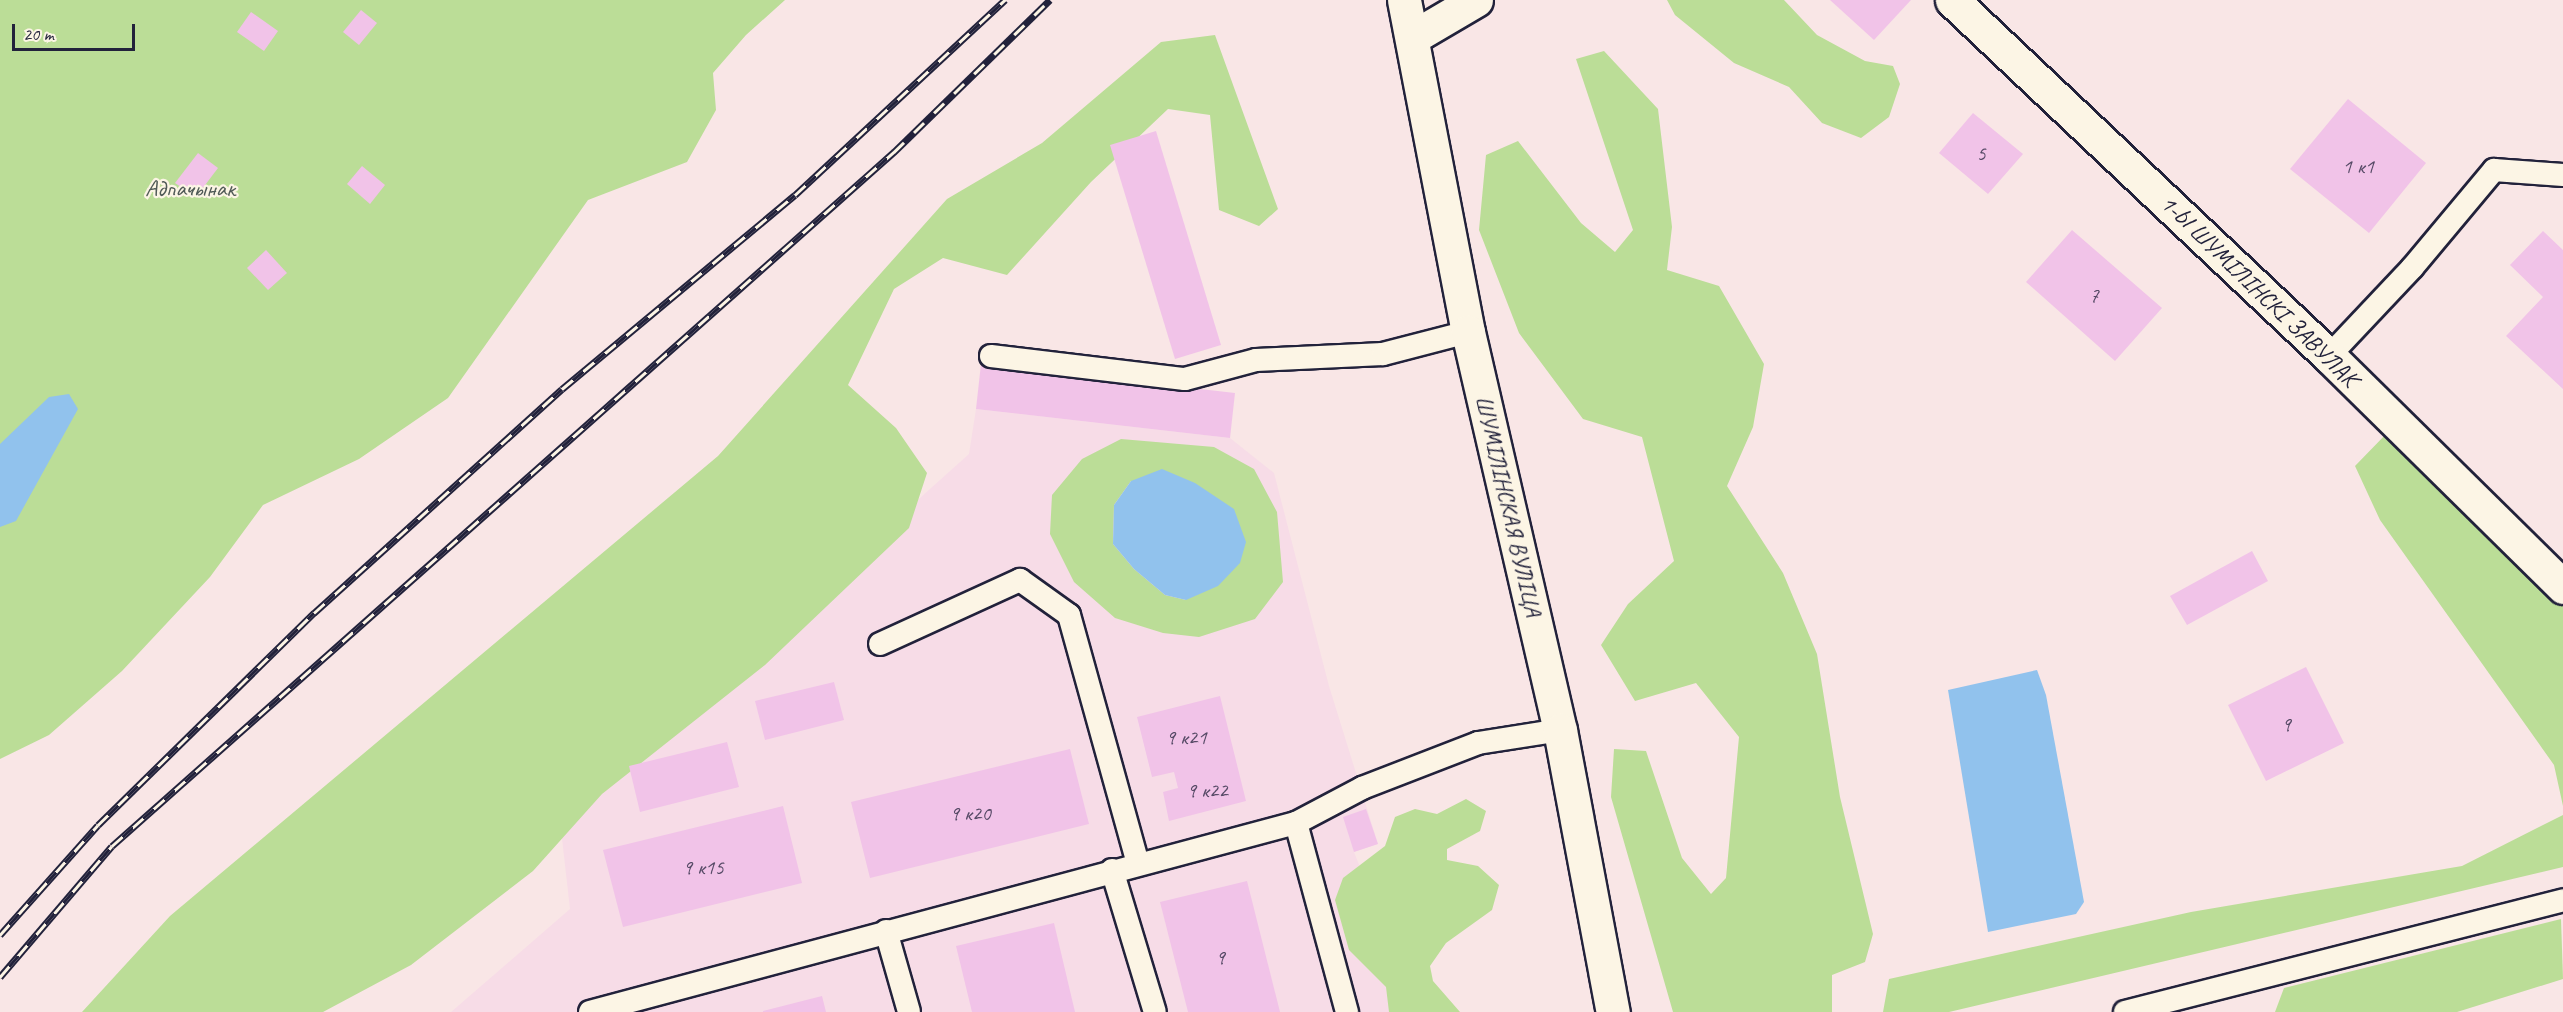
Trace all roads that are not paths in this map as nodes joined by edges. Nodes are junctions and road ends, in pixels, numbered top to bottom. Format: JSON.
{"nodes":[{"id":1,"x":1404,"y":0,"type":"edge"},
{"id":2,"x":1476,"y":0,"type":"edge"},
{"id":3,"x":1952,"y":0,"type":"edge"},
{"id":4,"x":1413,"y":37,"type":"junction"},
{"id":5,"x":2563,"y":174,"type":"edge"},
{"id":6,"x":1468,"y":332,"type":"junction"},
{"id":7,"x":991,"y":356,"type":"dead end"},
{"id":8,"x":2329,"y":356,"type":"junction"},
{"id":9,"x":2563,"y":587,"type":"edge"},
{"id":10,"x":880,"y":644,"type":"dead end"},
{"id":11,"x":1560,"y":730,"type":"junction"},
{"id":12,"x":1296,"y":823,"type":"junction"},
{"id":13,"x":1138,"y":863,"type":"junction"},
{"id":14,"x":1112,"y":870,"type":"junction"},
{"id":15,"x":2563,"y":900,"type":"edge"},
{"id":16,"x":886,"y":932,"type":"junction"},
{"id":17,"x":648,"y":1005,"type":"edge"},
{"id":18,"x":590,"y":1012,"type":"edge"},
{"id":19,"x":909,"y":1012,"type":"edge"},
{"id":20,"x":1155,"y":1012,"type":"edge"},
{"id":21,"x":1347,"y":1012,"type":"edge"},
{"id":22,"x":1612,"y":1012,"type":"edge"},
{"id":23,"x":2125,"y":1012,"type":"edge"}],
"edges":[{"from":1,"to":4,"type":"main road","name":"ШУМІЛІНСКАЯ ВУЛІЦА"},
{"from":2,"to":4,"type":"main road"},
{"from":3,"to":8,"type":"main road","name":"1-Ы ШУМІЛІНСКІ ЗАВУЛАК"},
{"from":4,"to":6,"type":"main road","name":"ШУМІЛІНСКАЯ ВУЛІЦА"},
{"from":5,"to":8,"type":"lane"},
{"from":6,"to":7,"type":"lane"},
{"from":6,"to":11,"type":"main road","name":"ШУМІЛІНСКАЯ ВУЛІЦА"},
{"from":8,"to":9,"type":"main road","name":"1-Ы ШУМІЛІНСКІ ЗАВУЛАК"},
{"from":10,"to":13,"type":"lane"},
{"from":11,"to":12,"type":"lane"},
{"from":11,"to":22,"type":"main road","name":"ШУМІЛІНСКАЯ ВУЛІЦА"},
{"from":12,"to":13,"type":"lane"},
{"from":12,"to":21,"type":"lane"},
{"from":13,"to":14,"type":"lane"},
{"from":14,"to":16,"type":"lane"},
{"from":14,"to":20,"type":"lane"},
{"from":15,"to":23,"type":"lane"},
{"from":16,"to":17,"type":"lane"},
{"from":16,"to":19,"type":"lane"},
{"from":17,"to":18,"type":"lane"}]}
